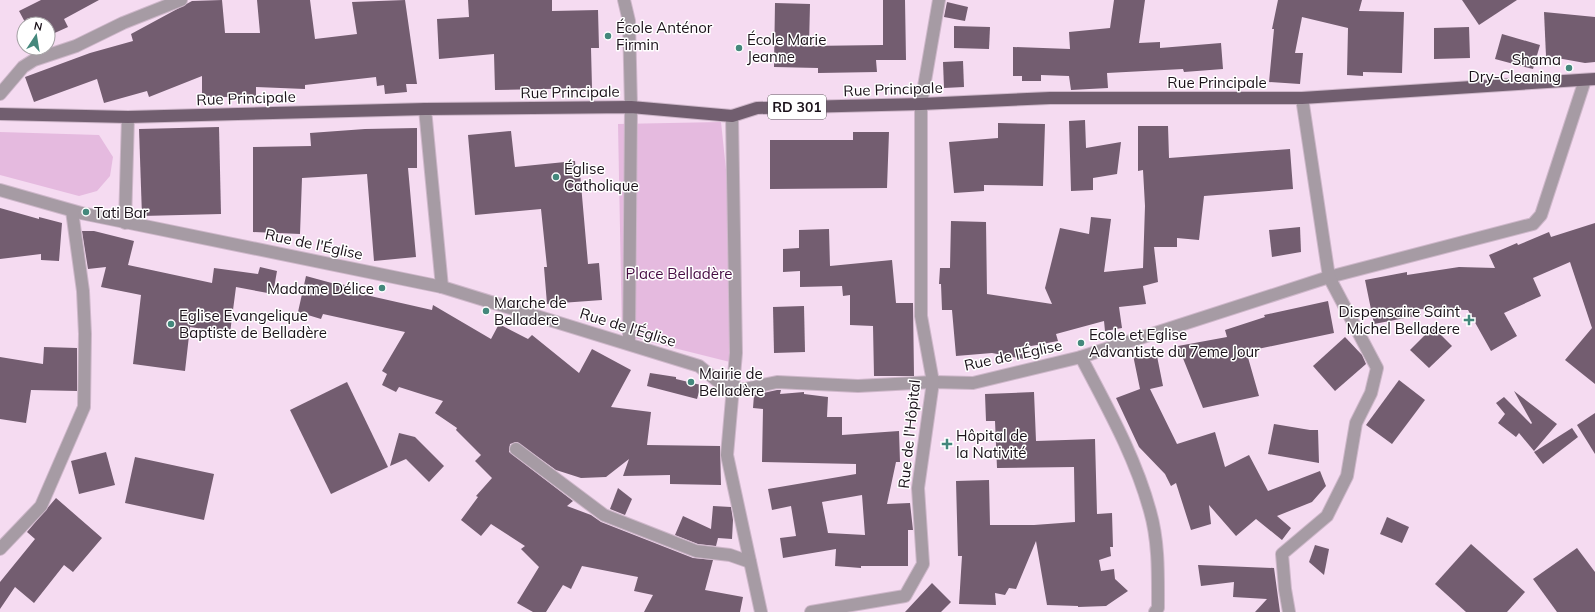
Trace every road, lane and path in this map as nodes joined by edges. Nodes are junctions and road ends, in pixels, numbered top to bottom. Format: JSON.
{"nodes":[{"id":1,"x":181,"y":0,"type":"edge"},
{"id":2,"x":624,"y":0,"type":"edge"},
{"id":3,"x":938,"y":0,"type":"edge"},
{"id":4,"x":1590,"y":80,"type":"edge"},
{"id":5,"x":0,"y":94,"type":"edge"},
{"id":6,"x":1302,"y":98,"type":"junction"},
{"id":7,"x":921,"y":104,"type":"junction"},
{"id":8,"x":631,"y":107,"type":"junction"},
{"id":9,"x":425,"y":109,"type":"junction"},
{"id":10,"x":0,"y":114,"type":"edge"},
{"id":11,"x":732,"y":116,"type":"junction"},
{"id":12,"x":128,"y":117,"type":"junction"},
{"id":13,"x":0,"y":190,"type":"edge"},
{"id":14,"x":72,"y":211,"type":"junction"},
{"id":15,"x":125,"y":223,"type":"junction"},
{"id":16,"x":1330,"y":276,"type":"junction"},
{"id":17,"x":442,"y":287,"type":"junction"},
{"id":18,"x":629,"y":343,"type":"junction"},
{"id":19,"x":1081,"y":357,"type":"junction"},
{"id":20,"x":933,"y":382,"type":"junction"},
{"id":21,"x":731,"y":392,"type":"junction"},
{"id":22,"x":516,"y":449,"type":"dead end"},
{"id":23,"x":0,"y":549,"type":"edge"},
{"id":24,"x":750,"y":562,"type":"junction"},
{"id":25,"x":761,"y":612,"type":"edge"},
{"id":26,"x":811,"y":612,"type":"edge"},
{"id":27,"x":1155,"y":612,"type":"edge"},
{"id":28,"x":1290,"y":612,"type":"edge"}],
"edges":[{"from":1,"to":5,"type":"street"},
{"from":2,"to":8,"type":"street"},
{"from":3,"to":7,"type":"street","name":"Rue de l'Hôpital"},
{"from":4,"to":6,"type":"main road","name":"Rue Principale","number":"RD 301"},
{"from":4,"to":16,"type":"street","name":"Rue de l'Église"},
{"from":6,"to":7,"type":"main road","name":"Rue Principale","number":"RD 301"},
{"from":6,"to":16,"type":"street"},
{"from":7,"to":11,"type":"main road","name":"Rue Principale","number":"RD 301"},
{"from":7,"to":20,"type":"street","name":"Rue de l'Hôpital"},
{"from":8,"to":9,"type":"main road","name":"Rue Principale","number":"RD 301"},
{"from":8,"to":11,"type":"main road","name":"Rue Principale","number":"RD 301"},
{"from":8,"to":18,"type":"street"},
{"from":9,"to":12,"type":"main road","name":"Rue Principale","number":"RD 301"},
{"from":9,"to":17,"type":"street"},
{"from":10,"to":12,"type":"main road","name":"Rue Principale","number":"RD 301"},
{"from":11,"to":21,"type":"street"},
{"from":12,"to":15,"type":"street"},
{"from":13,"to":14,"type":"street","name":"Rue de l'Église"},
{"from":14,"to":15,"type":"street","name":"Rue de l'Église"},
{"from":14,"to":23,"type":"street"},
{"from":15,"to":17,"type":"street","name":"Rue de l'Église"},
{"from":16,"to":19,"type":"street","name":"Rue de l'Église"},
{"from":16,"to":28,"type":"street"},
{"from":17,"to":18,"type":"street","name":"Rue de l'Église"},
{"from":18,"to":21,"type":"street","name":"Rue de l'Église"},
{"from":19,"to":20,"type":"street","name":"Rue de l'Église"},
{"from":19,"to":27,"type":"street"},
{"from":20,"to":21,"type":"street","name":"Rue de l'Église"},
{"from":20,"to":26,"type":"street","name":"Rue de l'Hôpital"},
{"from":21,"to":24,"type":"street"},
{"from":22,"to":24,"type":"street"},
{"from":24,"to":25,"type":"street"}]}
